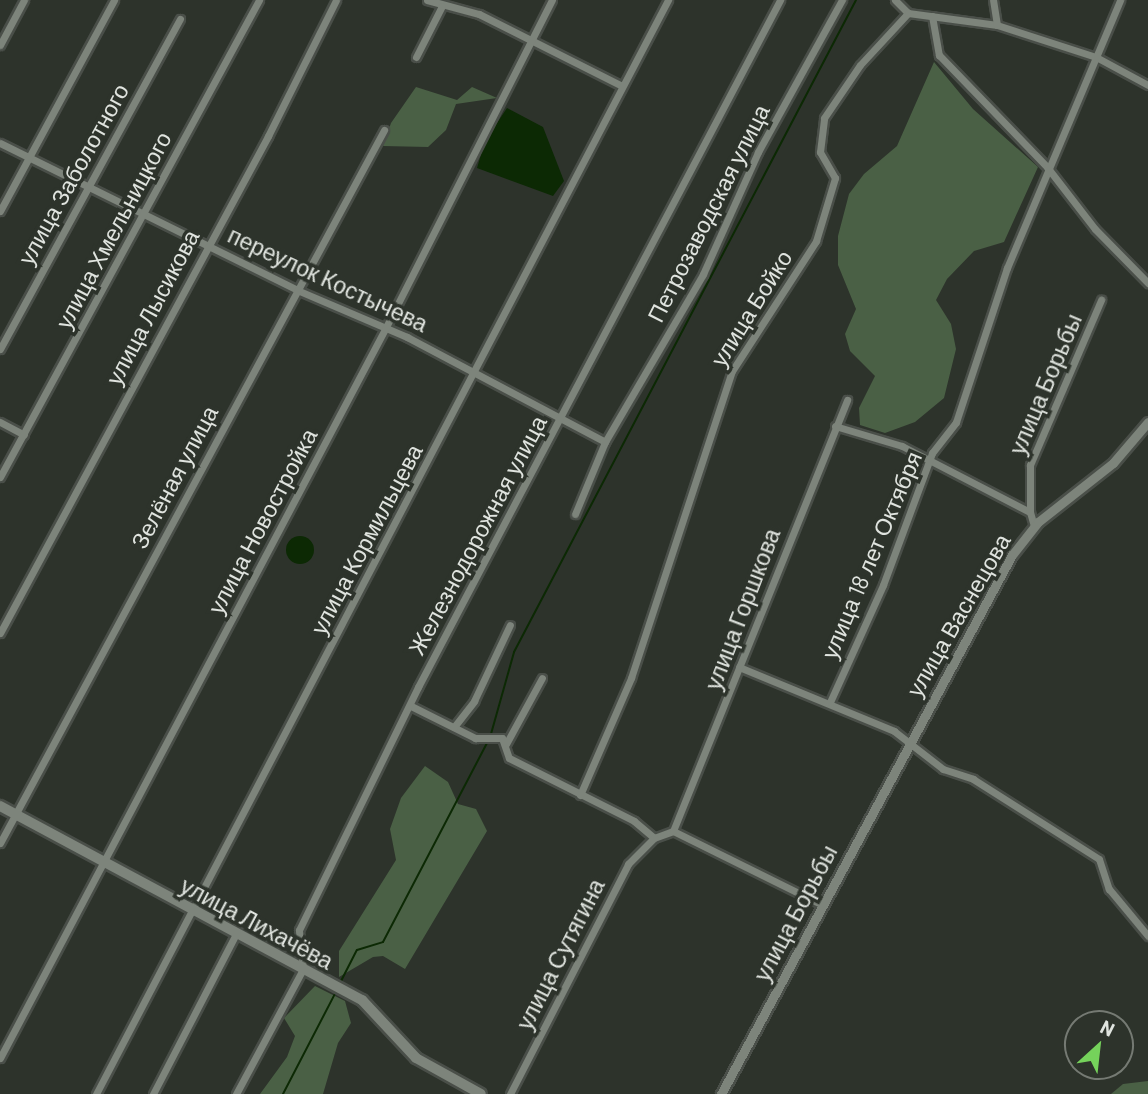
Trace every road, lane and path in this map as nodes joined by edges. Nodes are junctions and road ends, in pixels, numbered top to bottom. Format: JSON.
{"nodes":[{"id":1,"x":24,"y":0,"type":"edge"},
{"id":2,"x":114,"y":0,"type":"edge"},
{"id":3,"x":259,"y":0,"type":"edge"},
{"id":4,"x":337,"y":0,"type":"edge"},
{"id":5,"x":427,"y":0,"type":"edge"},
{"id":6,"x":552,"y":0,"type":"edge"},
{"id":7,"x":668,"y":0,"type":"edge"},
{"id":8,"x":780,"y":0,"type":"edge"},
{"id":9,"x":842,"y":0,"type":"edge"},
{"id":10,"x":895,"y":0,"type":"edge"},
{"id":11,"x":993,"y":0,"type":"edge"},
{"id":12,"x":1120,"y":0,"type":"edge"},
{"id":13,"x":442,"y":6,"type":"junction"},
{"id":14,"x":908,"y":13,"type":"junction"},
{"id":15,"x":932,"y":16,"type":"junction"},
{"id":16,"x":180,"y":19,"type":"dead end"},
{"id":17,"x":997,"y":25,"type":"junction"},
{"id":18,"x":531,"y":39,"type":"junction"},
{"id":19,"x":0,"y":45,"type":"edge"},
{"id":20,"x":416,"y":57,"type":"dead end"},
{"id":21,"x":1096,"y":57,"type":"junction"},
{"id":22,"x":622,"y":86,"type":"junction"},
{"id":23,"x":1148,"y":86,"type":"edge"},
{"id":24,"x":384,"y":131,"type":"dead end"},
{"id":25,"x":0,"y":143,"type":"edge"},
{"id":26,"x":29,"y":157,"type":"junction"},
{"id":27,"x":1047,"y":167,"type":"junction"},
{"id":28,"x":88,"y":186,"type":"junction"},
{"id":29,"x":0,"y":211,"type":"edge"},
{"id":30,"x":144,"y":213,"type":"junction"},
{"id":31,"x":208,"y":244,"type":"junction"},
{"id":32,"x":1148,"y":283,"type":"edge"},
{"id":33,"x":297,"y":290,"type":"junction"},
{"id":34,"x":1101,"y":300,"type":"dead end"},
{"id":35,"x":385,"y":329,"type":"junction"},
{"id":36,"x":0,"y":349,"type":"edge"},
{"id":37,"x":475,"y":371,"type":"junction"},
{"id":38,"x":847,"y":400,"type":"dead end"},
{"id":39,"x":562,"y":418,"type":"junction"},
{"id":40,"x":0,"y":422,"type":"edge"},
{"id":41,"x":1148,"y":422,"type":"edge"},
{"id":42,"x":835,"y":426,"type":"junction"},
{"id":43,"x":24,"y":435,"type":"junction"},
{"id":44,"x":606,"y":442,"type":"junction"},
{"id":45,"x":929,"y":462,"type":"junction"},
{"id":46,"x":0,"y":477,"type":"edge"},
{"id":47,"x":1030,"y":512,"type":"junction"},
{"id":48,"x":575,"y":514,"type":"dead end"},
{"id":49,"x":1034,"y":526,"type":"junction"},
{"id":50,"x":510,"y":625,"type":"dead end"},
{"id":51,"x":0,"y":633,"type":"edge"},
{"id":52,"x":739,"y":667,"type":"junction"},
{"id":53,"x":542,"y":678,"type":"dead end"},
{"id":54,"x":830,"y":702,"type":"junction"},
{"id":55,"x":411,"y":706,"type":"junction"},
{"id":56,"x":454,"y":727,"type":"junction"},
{"id":57,"x":506,"y":744,"type":"junction"},
{"id":58,"x":905,"y":747,"type":"junction"},
{"id":59,"x":580,"y":795,"type":"junction"},
{"id":60,"x":0,"y":806,"type":"edge"},
{"id":61,"x":15,"y":815,"type":"junction"},
{"id":62,"x":673,"y":831,"type":"junction"},
{"id":63,"x":654,"y":838,"type":"junction"},
{"id":64,"x":0,"y":843,"type":"edge"},
{"id":65,"x":103,"y":863,"type":"junction"},
{"id":66,"x":821,"y":904,"type":"junction"},
{"id":67,"x":191,"y":909,"type":"junction"},
{"id":68,"x":236,"y":934,"type":"junction"},
{"id":69,"x":1148,"y":936,"type":"edge"},
{"id":70,"x":303,"y":969,"type":"junction"},
{"id":71,"x":0,"y":1058,"type":"edge"},
{"id":72,"x":96,"y":1094,"type":"edge"},
{"id":73,"x":153,"y":1094,"type":"edge"},
{"id":74,"x":236,"y":1094,"type":"edge"},
{"id":75,"x":481,"y":1094,"type":"edge"},
{"id":76,"x":510,"y":1094,"type":"edge"},
{"id":77,"x":721,"y":1094,"type":"edge"}],
"edges":[{"from":1,"to":19,"type":"street"},
{"from":2,"to":26,"type":"street"},
{"from":3,"to":30,"type":"street","name":"улица Хмельницкого"},
{"from":4,"to":31,"type":"street","name":"улица Лысикова"},
{"from":5,"to":13,"type":"street"},
{"from":6,"to":18,"type":"street","name":"улица Новостройка"},
{"from":7,"to":22,"type":"street","name":"улица Кормильцева"},
{"from":8,"to":39,"type":"street","name":"Железнодорожная улица"},
{"from":9,"to":44,"type":"street","name":"Петрозаводская улица"},
{"from":10,"to":14,"type":"street"},
{"from":11,"to":17,"type":"street"},
{"from":12,"to":21,"type":"street","name":"улица 18 лет Октября"},
{"from":13,"to":18,"type":"street"},
{"from":13,"to":20,"type":"street"},
{"from":14,"to":15,"type":"street"},
{"from":14,"to":59,"type":"street","name":"улица Бойко"},
{"from":15,"to":17,"type":"street"},
{"from":15,"to":27,"type":"street"},
{"from":16,"to":28,"type":"street","name":"улица Заболотного"},
{"from":17,"to":21,"type":"street"},
{"from":18,"to":22,"type":"street"},
{"from":18,"to":35,"type":"street","name":"улица Новостройка"},
{"from":21,"to":23,"type":"street"},
{"from":21,"to":27,"type":"street","name":"улица 18 лет Октября"},
{"from":22,"to":37,"type":"street","name":"улица Кормильцева"},
{"from":24,"to":33,"type":"street","name":"Зелёная улица"},
{"from":25,"to":26,"type":"street","name":"переулок Костычева"},
{"from":26,"to":28,"type":"street","name":"переулок Костычева"},
{"from":26,"to":29,"type":"street"},
{"from":27,"to":32,"type":"street"},
{"from":27,"to":45,"type":"street","name":"улица 18 лет Октября"},
{"from":28,"to":30,"type":"street","name":"переулок Костычева"},
{"from":28,"to":36,"type":"street","name":"улица Заболотного"},
{"from":30,"to":31,"type":"street","name":"переулок Костычева"},
{"from":30,"to":43,"type":"street","name":"улица Хмельницкого"},
{"from":31,"to":33,"type":"street","name":"переулок Костычева"},
{"from":31,"to":51,"type":"street","name":"улица Лысикова"},
{"from":33,"to":35,"type":"street","name":"переулок Костычева"},
{"from":33,"to":61,"type":"street","name":"Зелёная улица"},
{"from":34,"to":47,"type":"street","name":"улица Борьбы"},
{"from":35,"to":37,"type":"street","name":"переулок Костычева"},
{"from":35,"to":65,"type":"street","name":"улица Новостройка"},
{"from":37,"to":39,"type":"street","name":"переулок Костычева"},
{"from":37,"to":67,"type":"street","name":"улица Кормильцева"},
{"from":38,"to":42,"type":"street","name":"улица Горшкова"},
{"from":39,"to":44,"type":"street","name":"переулок Костычева"},
{"from":39,"to":55,"type":"street","name":"Железнодорожная улица"},
{"from":40,"to":43,"type":"street"},
{"from":41,"to":49,"type":"street","name":"улица Васнецова"},
{"from":42,"to":45,"type":"street"},
{"from":42,"to":52,"type":"street","name":"улица Горшкова"},
{"from":43,"to":46,"type":"street","name":"улица Хмельницкого"},
{"from":44,"to":48,"type":"street","name":"Петрозаводская улица"},
{"from":45,"to":47,"type":"street"},
{"from":45,"to":54,"type":"street","name":"улица 18 лет Октября"},
{"from":47,"to":49,"type":"street","name":"улица Борьбы"},
{"from":49,"to":58,"type":"street","name":"улица Васнецова"},
{"from":50,"to":56,"type":"street"},
{"from":52,"to":54,"type":"street"},
{"from":52,"to":62,"type":"street","name":"улица Горшкова"},
{"from":53,"to":57,"type":"street"},
{"from":54,"to":58,"type":"street"},
{"from":55,"to":56,"type":"street"},
{"from":55,"to":70,"type":"street","name":"Железнодорожная улица"},
{"from":56,"to":57,"type":"street"},
{"from":57,"to":59,"type":"street"},
{"from":58,"to":66,"type":"street","name":"улица Борьбы"},
{"from":58,"to":69,"type":"street"},
{"from":59,"to":63,"type":"street"},
{"from":60,"to":61,"type":"main road","name":"улица Лихачёва"},
{"from":61,"to":64,"type":"street","name":"Зелёная улица"},
{"from":61,"to":65,"type":"main road","name":"улица Лихачёва"},
{"from":62,"to":63,"type":"street"},
{"from":62,"to":66,"type":"street"},
{"from":63,"to":76,"type":"street","name":"улица Сутягина"},
{"from":65,"to":67,"type":"main road","name":"улица Лихачёва"},
{"from":65,"to":71,"type":"street","name":"улица Новостройка"},
{"from":66,"to":77,"type":"street","name":"улица Борьбы"},
{"from":67,"to":68,"type":"main road","name":"улица Лихачёва"},
{"from":67,"to":72,"type":"street","name":"улица Кормильцева"},
{"from":68,"to":70,"type":"main road","name":"улица Лихачёва"},
{"from":68,"to":73,"type":"street"},
{"from":70,"to":74,"type":"street"},
{"from":70,"to":75,"type":"main road","name":"улица Лихачёва"}]}
